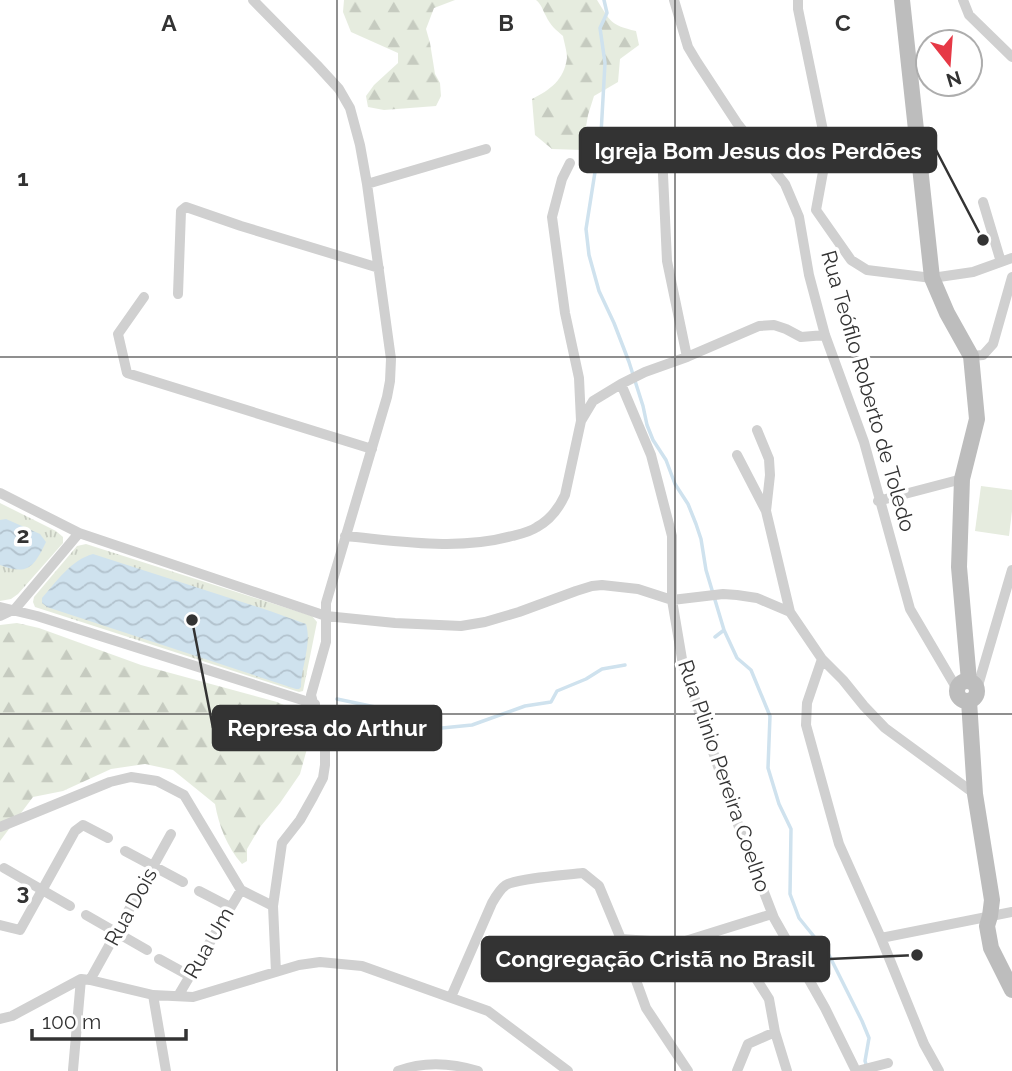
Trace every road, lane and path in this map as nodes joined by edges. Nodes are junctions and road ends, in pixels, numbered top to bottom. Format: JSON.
{"nodes":[{"id":1,"x":253,"y":0,"type":"edge"},
{"id":2,"x":674,"y":0,"type":"edge"},
{"id":3,"x":788,"y":0,"type":"edge"},
{"id":4,"x":902,"y":0,"type":"edge"},
{"id":5,"x":963,"y":0,"type":"edge"},
{"id":6,"x":798,"y":5,"type":"edge"},
{"id":7,"x":1012,"y":57,"type":"edge"},
{"id":8,"x":486,"y":149,"type":"dead end"},
{"id":9,"x":662,"y":153,"type":"dead end"},
{"id":10,"x":570,"y":163,"type":"dead end"},
{"id":11,"x":367,"y":184,"type":"junction"},
{"id":12,"x":983,"y":202,"type":"dead end"},
{"id":13,"x":816,"y":210,"type":"junction"},
{"id":14,"x":799,"y":217,"type":"junction"},
{"id":15,"x":1006,"y":260,"type":"edge"},
{"id":16,"x":379,"y":268,"type":"junction"},
{"id":17,"x":1012,"y":277,"type":"edge"},
{"id":18,"x":932,"y":278,"type":"junction"},
{"id":19,"x":178,"y":294,"type":"dead end"},
{"id":20,"x":144,"y":297,"type":"dead end"},
{"id":21,"x":825,"y":335,"type":"junction"},
{"id":22,"x":971,"y":356,"type":"junction"},
{"id":23,"x":687,"y":357,"type":"junction"},
{"id":24,"x":623,"y":383,"type":"junction"},
{"id":25,"x":580,"y":421,"type":"junction"},
{"id":26,"x":757,"y":430,"type":"dead end"},
{"id":27,"x":372,"y":449,"type":"junction"},
{"id":28,"x":737,"y":455,"type":"dead end"},
{"id":29,"x":962,"y":479,"type":"junction"},
{"id":30,"x":0,"y":493,"type":"edge"},
{"id":31,"x":878,"y":500,"type":"junction"},
{"id":32,"x":766,"y":511,"type":"junction"},
{"id":33,"x":79,"y":533,"type":"junction"},
{"id":34,"x":345,"y":537,"type":"junction"},
{"id":35,"x":1012,"y":570,"type":"edge"},
{"id":36,"x":672,"y":600,"type":"junction"},
{"id":37,"x":0,"y":607,"type":"edge"},
{"id":38,"x":15,"y":609,"type":"junction"},
{"id":39,"x":790,"y":612,"type":"junction"},
{"id":40,"x":0,"y":616,"type":"edge"},
{"id":41,"x":326,"y":616,"type":"junction"},
{"id":42,"x":822,"y":659,"type":"junction"},
{"id":43,"x":968,"y":690,"type":"junction"},
{"id":44,"x":313,"y":700,"type":"junction"},
{"id":45,"x":975,"y":794,"type":"junction"},
{"id":46,"x":0,"y":827,"type":"edge"},
{"id":47,"x":171,"y":834,"type":"dead end"},
{"id":48,"x":108,"y":838,"type":"dead end"},
{"id":49,"x":125,"y":851,"type":"dead end"},
{"id":50,"x":153,"y":866,"type":"junction"},
{"id":51,"x":4,"y":868,"type":"dead end"},
{"id":52,"x":183,"y":882,"type":"dead end"},
{"id":53,"x":43,"y":889,"type":"junction"},
{"id":54,"x":241,"y":890,"type":"junction"},
{"id":55,"x":199,"y":891,"type":"dead end"},
{"id":56,"x":70,"y":906,"type":"dead end"},
{"id":57,"x":273,"y":906,"type":"junction"},
{"id":58,"x":230,"y":907,"type":"junction"},
{"id":59,"x":1012,"y":912,"type":"edge"},
{"id":60,"x":772,"y":914,"type":"junction"},
{"id":61,"x":86,"y":915,"type":"dead end"},
{"id":62,"x":990,"y":916,"type":"junction"},
{"id":63,"x":0,"y":925,"type":"edge"},
{"id":64,"x":117,"y":933,"type":"junction"},
{"id":65,"x":881,"y":938,"type":"junction"},
{"id":66,"x":621,"y":939,"type":"junction"},
{"id":67,"x":147,"y":950,"type":"dead end"},
{"id":68,"x":159,"y":959,"type":"dead end"},
{"id":69,"x":736,"y":971,"type":"dead end"},
{"id":70,"x":276,"y":972,"type":"junction"},
{"id":71,"x":190,"y":976,"type":"junction"},
{"id":72,"x":85,"y":979,"type":"junction"},
{"id":73,"x":1012,"y":990,"type":"edge"},
{"id":74,"x":153,"y":995,"type":"junction"},
{"id":75,"x":178,"y":996,"type":"junction"},
{"id":76,"x":451,"y":997,"type":"junction"},
{"id":77,"x":0,"y":1019,"type":"edge"},
{"id":78,"x":775,"y":1032,"type":"junction"},
{"id":79,"x":888,"y":1063,"type":"dead end"},
{"id":80,"x":73,"y":1070,"type":"edge"},
{"id":81,"x":785,"y":1070,"type":"edge"},
{"id":82,"x":166,"y":1071,"type":"edge"},
{"id":83,"x":398,"y":1071,"type":"edge"},
{"id":84,"x":478,"y":1071,"type":"edge"},
{"id":85,"x":568,"y":1071,"type":"edge"},
{"id":86,"x":688,"y":1071,"type":"edge"},
{"id":87,"x":737,"y":1071,"type":"edge"},
{"id":88,"x":859,"y":1071,"type":"edge"},
{"id":89,"x":939,"y":1071,"type":"edge"}],
"edges":[{"from":1,"to":11,"type":"street"},
{"from":2,"to":14,"type":"street","name":"Rua Teófilo Roberto de Toledo"},
{"from":3,"to":6,"type":"street"},
{"from":4,"to":18,"type":"street"},
{"from":5,"to":7,"type":"street"},
{"from":6,"to":13,"type":"street"},
{"from":8,"to":11,"type":"street"},
{"from":9,"to":23,"type":"street"},
{"from":10,"to":25,"type":"street"},
{"from":11,"to":16,"type":"street"},
{"from":12,"to":15,"type":"street"},
{"from":13,"to":14,"type":"street"},
{"from":13,"to":18,"type":"street"},
{"from":14,"to":21,"type":"street","name":"Rua Teófilo Roberto de Toledo"},
{"from":15,"to":18,"type":"street"},
{"from":16,"to":19,"type":"street"},
{"from":16,"to":27,"type":"street"},
{"from":17,"to":22,"type":"street"},
{"from":18,"to":22,"type":"street"},
{"from":20,"to":27,"type":"street"},
{"from":21,"to":23,"type":"street"},
{"from":21,"to":31,"type":"street","name":"Rua Teófilo Roberto de Toledo"},
{"from":22,"to":29,"type":"street"},
{"from":23,"to":24,"type":"street"},
{"from":24,"to":25,"type":"street"},
{"from":24,"to":36,"type":"street","name":"Rua Plinio Pereira Coelho"},
{"from":25,"to":34,"type":"street"},
{"from":26,"to":32,"type":"street"},
{"from":27,"to":34,"type":"street"},
{"from":28,"to":32,"type":"street"},
{"from":29,"to":31,"type":"street"},
{"from":29,"to":43,"type":"street"},
{"from":30,"to":33,"type":"street"},
{"from":31,"to":43,"type":"street","name":"Rua Teófilo Roberto de Toledo"},
{"from":32,"to":39,"type":"street"},
{"from":33,"to":38,"type":"street"},
{"from":33,"to":41,"type":"street"},
{"from":34,"to":41,"type":"street"},
{"from":35,"to":43,"type":"street"},
{"from":36,"to":39,"type":"street"},
{"from":36,"to":41,"type":"street"},
{"from":36,"to":60,"type":"street","name":"Rua Plinio Pereira Coelho"},
{"from":37,"to":38,"type":"street"},
{"from":38,"to":40,"type":"street"},
{"from":38,"to":44,"type":"street"},
{"from":39,"to":42,"type":"street"},
{"from":41,"to":44,"type":"street"},
{"from":42,"to":45,"type":"street"},
{"from":42,"to":65,"type":"street"},
{"from":43,"to":45,"type":"street","name":"Rua Teófilo Roberto de Toledo"},
{"from":44,"to":57,"type":"street"},
{"from":45,"to":62,"type":"street","name":"Rua Teófilo Roberto de Toledo"},
{"from":46,"to":54,"type":"street"},
{"from":47,"to":50,"type":"street","name":"Rua Dois"},
{"from":48,"to":53,"type":"street"},
{"from":49,"to":50,"type":"street"},
{"from":50,"to":52,"type":"street"},
{"from":50,"to":64,"type":"street","name":"Rua Dois"},
{"from":51,"to":53,"type":"street"},
{"from":53,"to":56,"type":"street"},
{"from":53,"to":63,"type":"street"},
{"from":54,"to":57,"type":"street"},
{"from":54,"to":58,"type":"street","name":"Rua Um"},
{"from":55,"to":58,"type":"street"},
{"from":57,"to":70,"type":"street"},
{"from":58,"to":71,"type":"street","name":"Rua Um"},
{"from":59,"to":62,"type":"street"},
{"from":60,"to":66,"type":"street"},
{"from":60,"to":88,"type":"street","name":"Rua Plinio Pereira Coelho"},
{"from":61,"to":64,"type":"street"},
{"from":62,"to":65,"type":"street"},
{"from":62,"to":73,"type":"street","name":"Rua Teófilo Roberto de Toledo"},
{"from":64,"to":67,"type":"street"},
{"from":64,"to":72,"type":"street","name":"Rua Dois"},
{"from":65,"to":89,"type":"street"},
{"from":66,"to":76,"type":"street"},
{"from":66,"to":86,"type":"street"},
{"from":68,"to":71,"type":"street"},
{"from":69,"to":78,"type":"street"},
{"from":70,"to":75,"type":"street"},
{"from":70,"to":76,"type":"street"},
{"from":71,"to":75,"type":"street","name":"Rua Um"},
{"from":72,"to":74,"type":"street"},
{"from":72,"to":77,"type":"street"},
{"from":72,"to":80,"type":"street"},
{"from":74,"to":75,"type":"street"},
{"from":74,"to":82,"type":"street"},
{"from":76,"to":85,"type":"street"},
{"from":78,"to":81,"type":"street"},
{"from":78,"to":87,"type":"street"},
{"from":79,"to":88,"type":"street"},
{"from":83,"to":84,"type":"street"}]}
